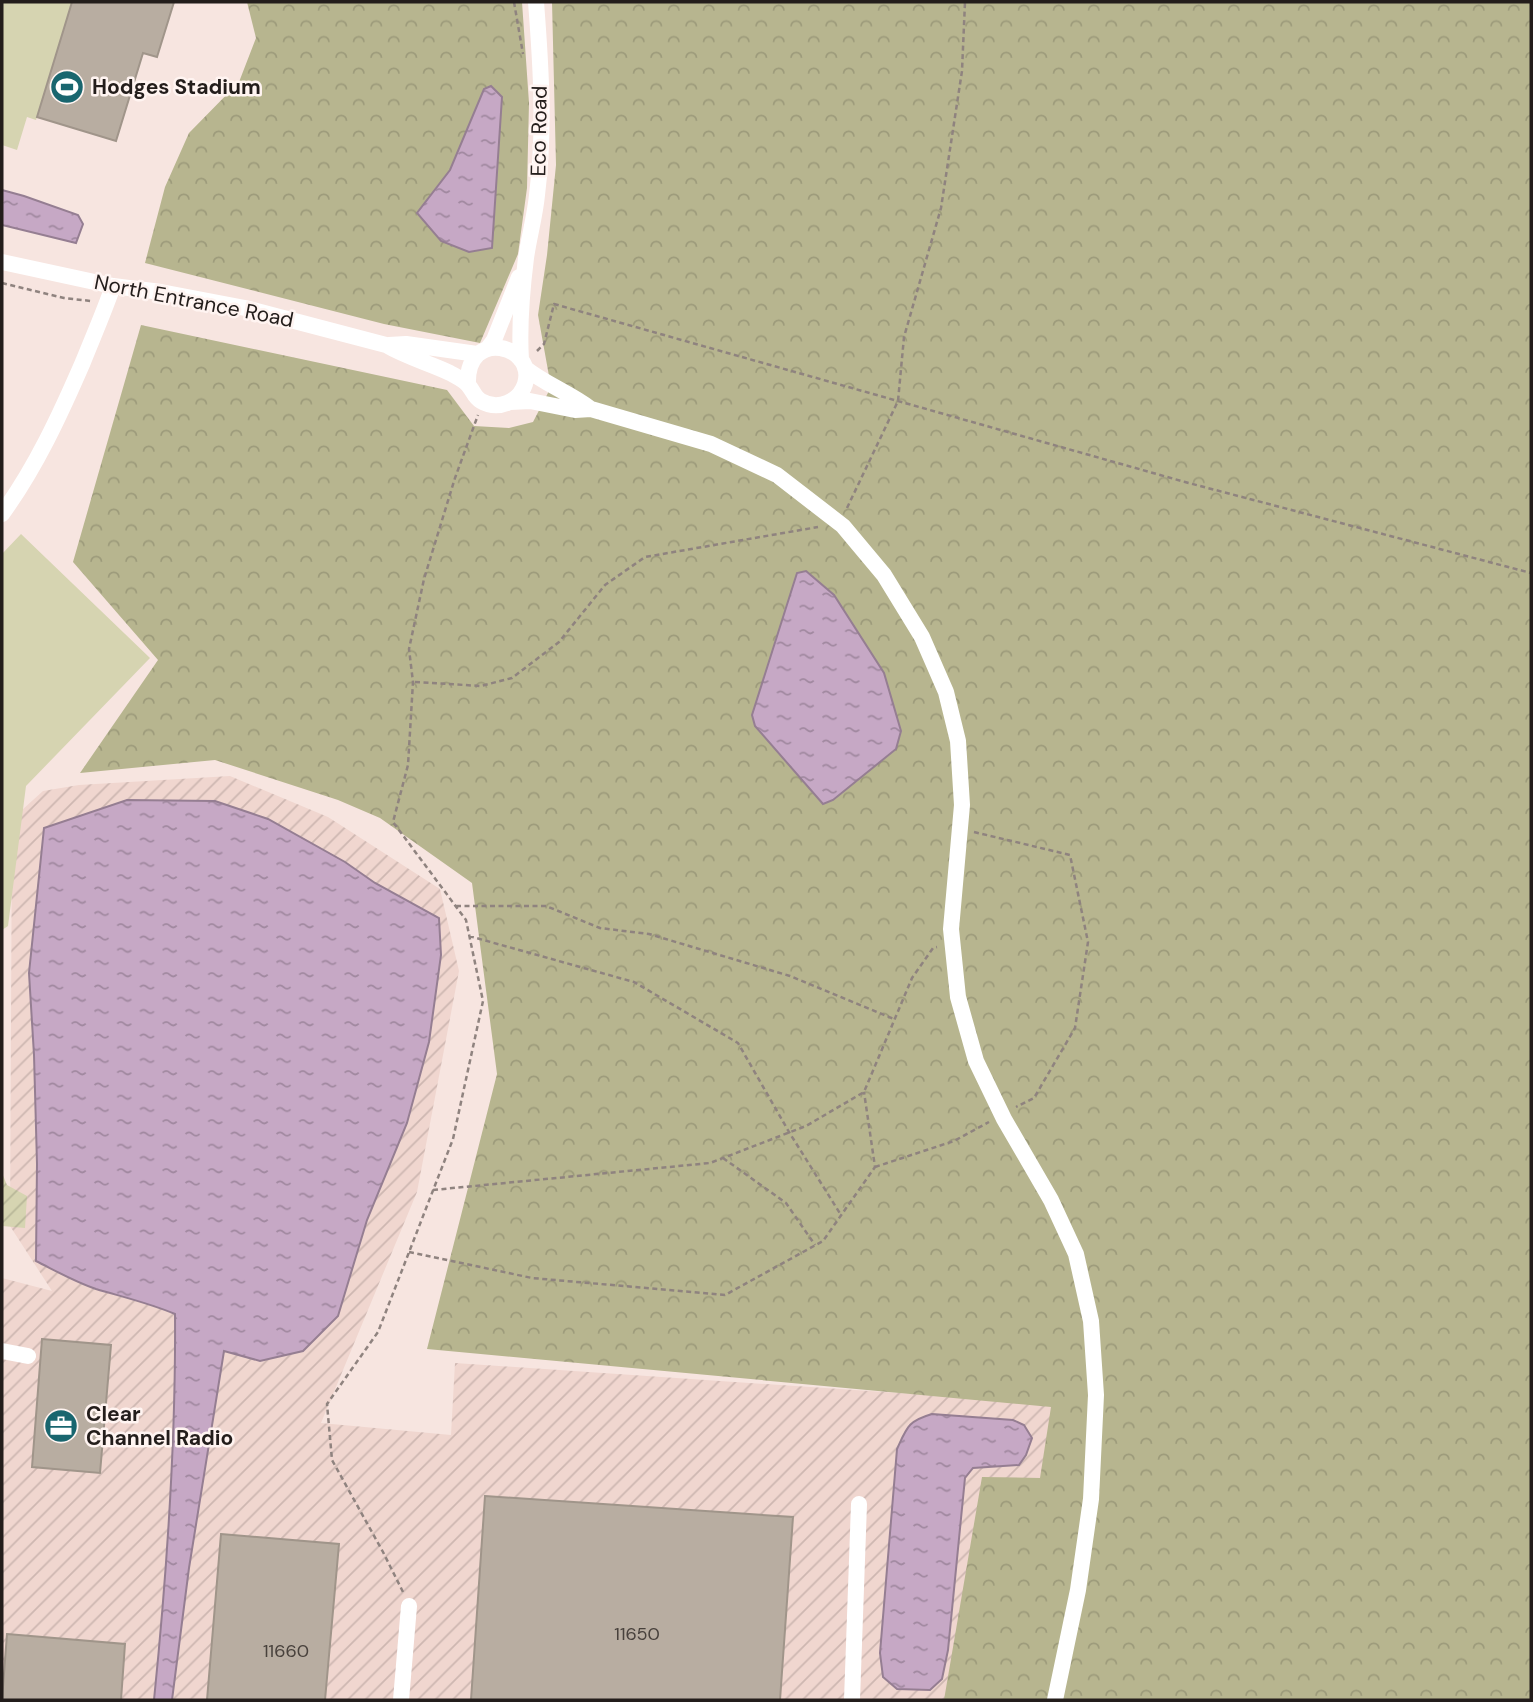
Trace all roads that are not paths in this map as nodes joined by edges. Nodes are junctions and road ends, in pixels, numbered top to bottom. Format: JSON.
{"nodes":[{"id":1,"x":536,"y":2,"type":"edge"},
{"id":2,"x":526,"y":258,"type":"junction"},
{"id":3,"x":2,"y":262,"type":"edge"},
{"id":4,"x":113,"y":286,"type":"junction"},
{"id":5,"x":386,"y":345,"type":"junction"},
{"id":6,"x":482,"y":351,"type":"junction"},
{"id":7,"x":523,"y":365,"type":"junction"},
{"id":8,"x":468,"y":384,"type":"junction"},
{"id":9,"x":510,"y":402,"type":"junction"},
{"id":10,"x":591,"y":409,"type":"junction"},
{"id":11,"x":2,"y":514,"type":"edge"},
{"id":12,"x":2,"y":1351,"type":"edge"},
{"id":13,"x":28,"y":1356,"type":"dead end"},
{"id":14,"x":859,"y":1504,"type":"dead end"},
{"id":15,"x":409,"y":1606,"type":"road end"},
{"id":16,"x":401,"y":1700,"type":"edge"},
{"id":17,"x":852,"y":1700,"type":"edge"},
{"id":18,"x":1055,"y":1700,"type":"edge"}],
"edges":[{"from":1,"to":2,"type":"street","name":"Eco Road"},
{"from":2,"to":6,"type":"street","name":"Eco Road"},
{"from":2,"to":7,"type":"street","name":"Eco Road"},
{"from":3,"to":4,"type":"street","name":"North Entrance Road"},
{"from":4,"to":5,"type":"street","name":"North Entrance Road"},
{"from":4,"to":11,"type":"street"},
{"from":5,"to":6,"type":"street"},
{"from":5,"to":8,"type":"street"},
{"from":6,"to":7,"type":"street"},
{"from":6,"to":8,"type":"street"},
{"from":7,"to":9,"type":"street"},
{"from":7,"to":10,"type":"street"},
{"from":8,"to":9,"type":"street"},
{"from":9,"to":10,"type":"street"},
{"from":10,"to":18,"type":"street"},
{"from":12,"to":13,"type":"street"},
{"from":14,"to":17,"type":"street"},
{"from":15,"to":16,"type":"street"}]}
